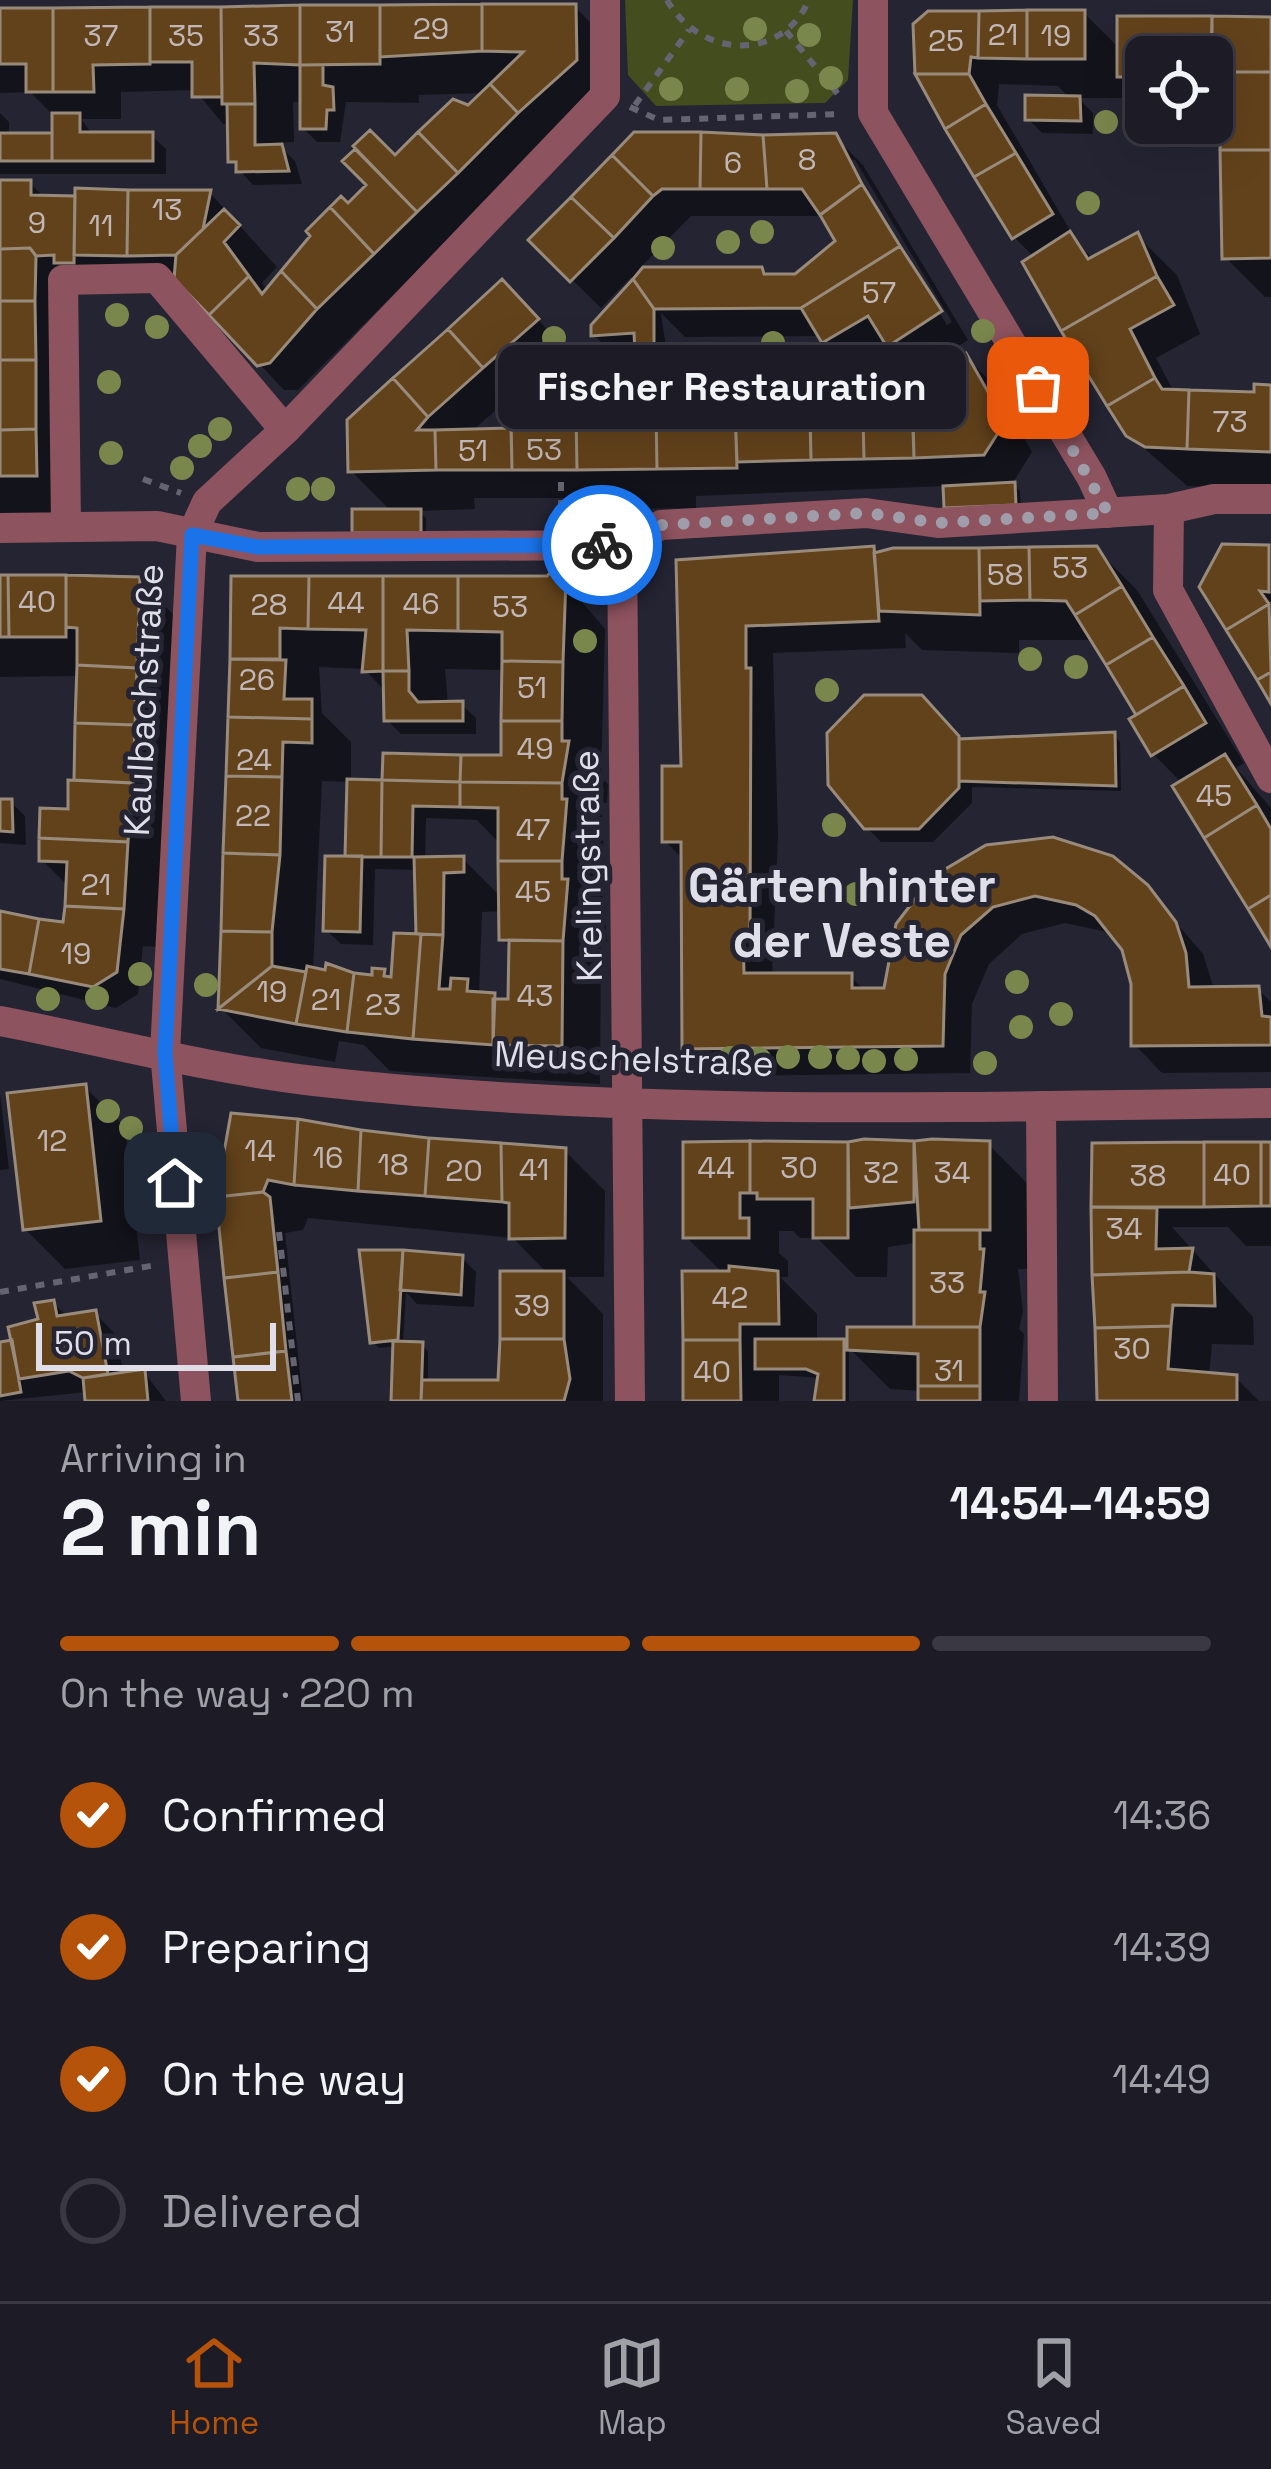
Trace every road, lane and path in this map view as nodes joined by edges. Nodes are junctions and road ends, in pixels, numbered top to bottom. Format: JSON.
{"nodes":[{"id":1,"x":605,"y":0,"type":"edge"},
{"id":2,"x":668,"y":0,"type":"edge"},
{"id":3,"x":809,"y":0,"type":"edge"},
{"id":4,"x":873,"y":0,"type":"edge"},
{"id":5,"x":689,"y":30,"type":"junction"},
{"id":6,"x":786,"y":32,"type":"junction"},
{"id":7,"x":619,"y":102,"type":"junction"},
{"id":8,"x":873,"y":113,"type":"junction"},
{"id":9,"x":285,"y":430,"type":"junction"},
{"id":10,"x":561,"y":482,"type":"dead end"},
{"id":11,"x":1271,"y":499,"type":"edge"},
{"id":12,"x":1169,"y":509,"type":"junction"},
{"id":13,"x":1108,"y":513,"type":"junction"},
{"id":14,"x":561,"y":516,"type":"dead end"},
{"id":15,"x":66,"y":525,"type":"junction"},
{"id":16,"x":0,"y":528,"type":"edge"},
{"id":17,"x":192,"y":535,"type":"junction"},
{"id":18,"x":622,"y":545,"type":"junction"},
{"id":19,"x":1271,"y":778,"type":"edge"},
{"id":20,"x":0,"y":1022,"type":"edge"},
{"id":21,"x":165,"y":1052,"type":"junction"},
{"id":22,"x":630,"y":1101,"type":"junction"},
{"id":23,"x":1271,"y":1103,"type":"edge"},
{"id":24,"x":1041,"y":1106,"type":"junction"},
{"id":25,"x":279,"y":1232,"type":"dead end"},
{"id":26,"x":182,"y":1261,"type":"junction"},
{"id":27,"x":0,"y":1292,"type":"edge"},
{"id":28,"x":196,"y":1401,"type":"edge"},
{"id":29,"x":298,"y":1401,"type":"edge"},
{"id":30,"x":630,"y":1401,"type":"edge"},
{"id":31,"x":1042,"y":1401,"type":"edge"}],
"edges":[{"from":1,"to":7,"type":"street"},
{"from":2,"to":5,"type":"path"},
{"from":3,"to":6,"type":"path"},
{"from":4,"to":8,"type":"street"},
{"from":5,"to":6,"type":"path"},
{"from":5,"to":7,"type":"path"},
{"from":6,"to":8,"type":"path"},
{"from":7,"to":8,"type":"path"},
{"from":7,"to":9,"type":"street","name":"Kaulbachstraße"},
{"from":8,"to":13,"type":"street"},
{"from":9,"to":15,"type":"street"},
{"from":9,"to":17,"type":"street","name":"Kaulbachstraße"},
{"from":10,"to":14,"type":"path"},
{"from":11,"to":12,"type":"street"},
{"from":12,"to":13,"type":"street"},
{"from":12,"to":19,"type":"street"},
{"from":13,"to":18,"type":"street"},
{"from":15,"to":16,"type":"street"},
{"from":15,"to":17,"type":"street"},
{"from":17,"to":18,"type":"street"},
{"from":17,"to":21,"type":"street","name":"Kaulbachstraße"},
{"from":18,"to":22,"type":"street","name":"Krelingstraße"},
{"from":20,"to":21,"type":"street","name":"Meuschelstraße"},
{"from":21,"to":22,"type":"street","name":"Meuschelstraße"},
{"from":21,"to":26,"type":"street","name":"Kaulbachstraße"},
{"from":22,"to":24,"type":"street","name":"Meuschelstraße"},
{"from":22,"to":30,"type":"street","name":"Krelingstraße"},
{"from":23,"to":24,"type":"street","name":"Meuschelstraße"},
{"from":24,"to":31,"type":"street"},
{"from":25,"to":29,"type":"path"},
{"from":26,"to":27,"type":"path"},
{"from":26,"to":28,"type":"street","name":"Kaulbachstraße"}]}
